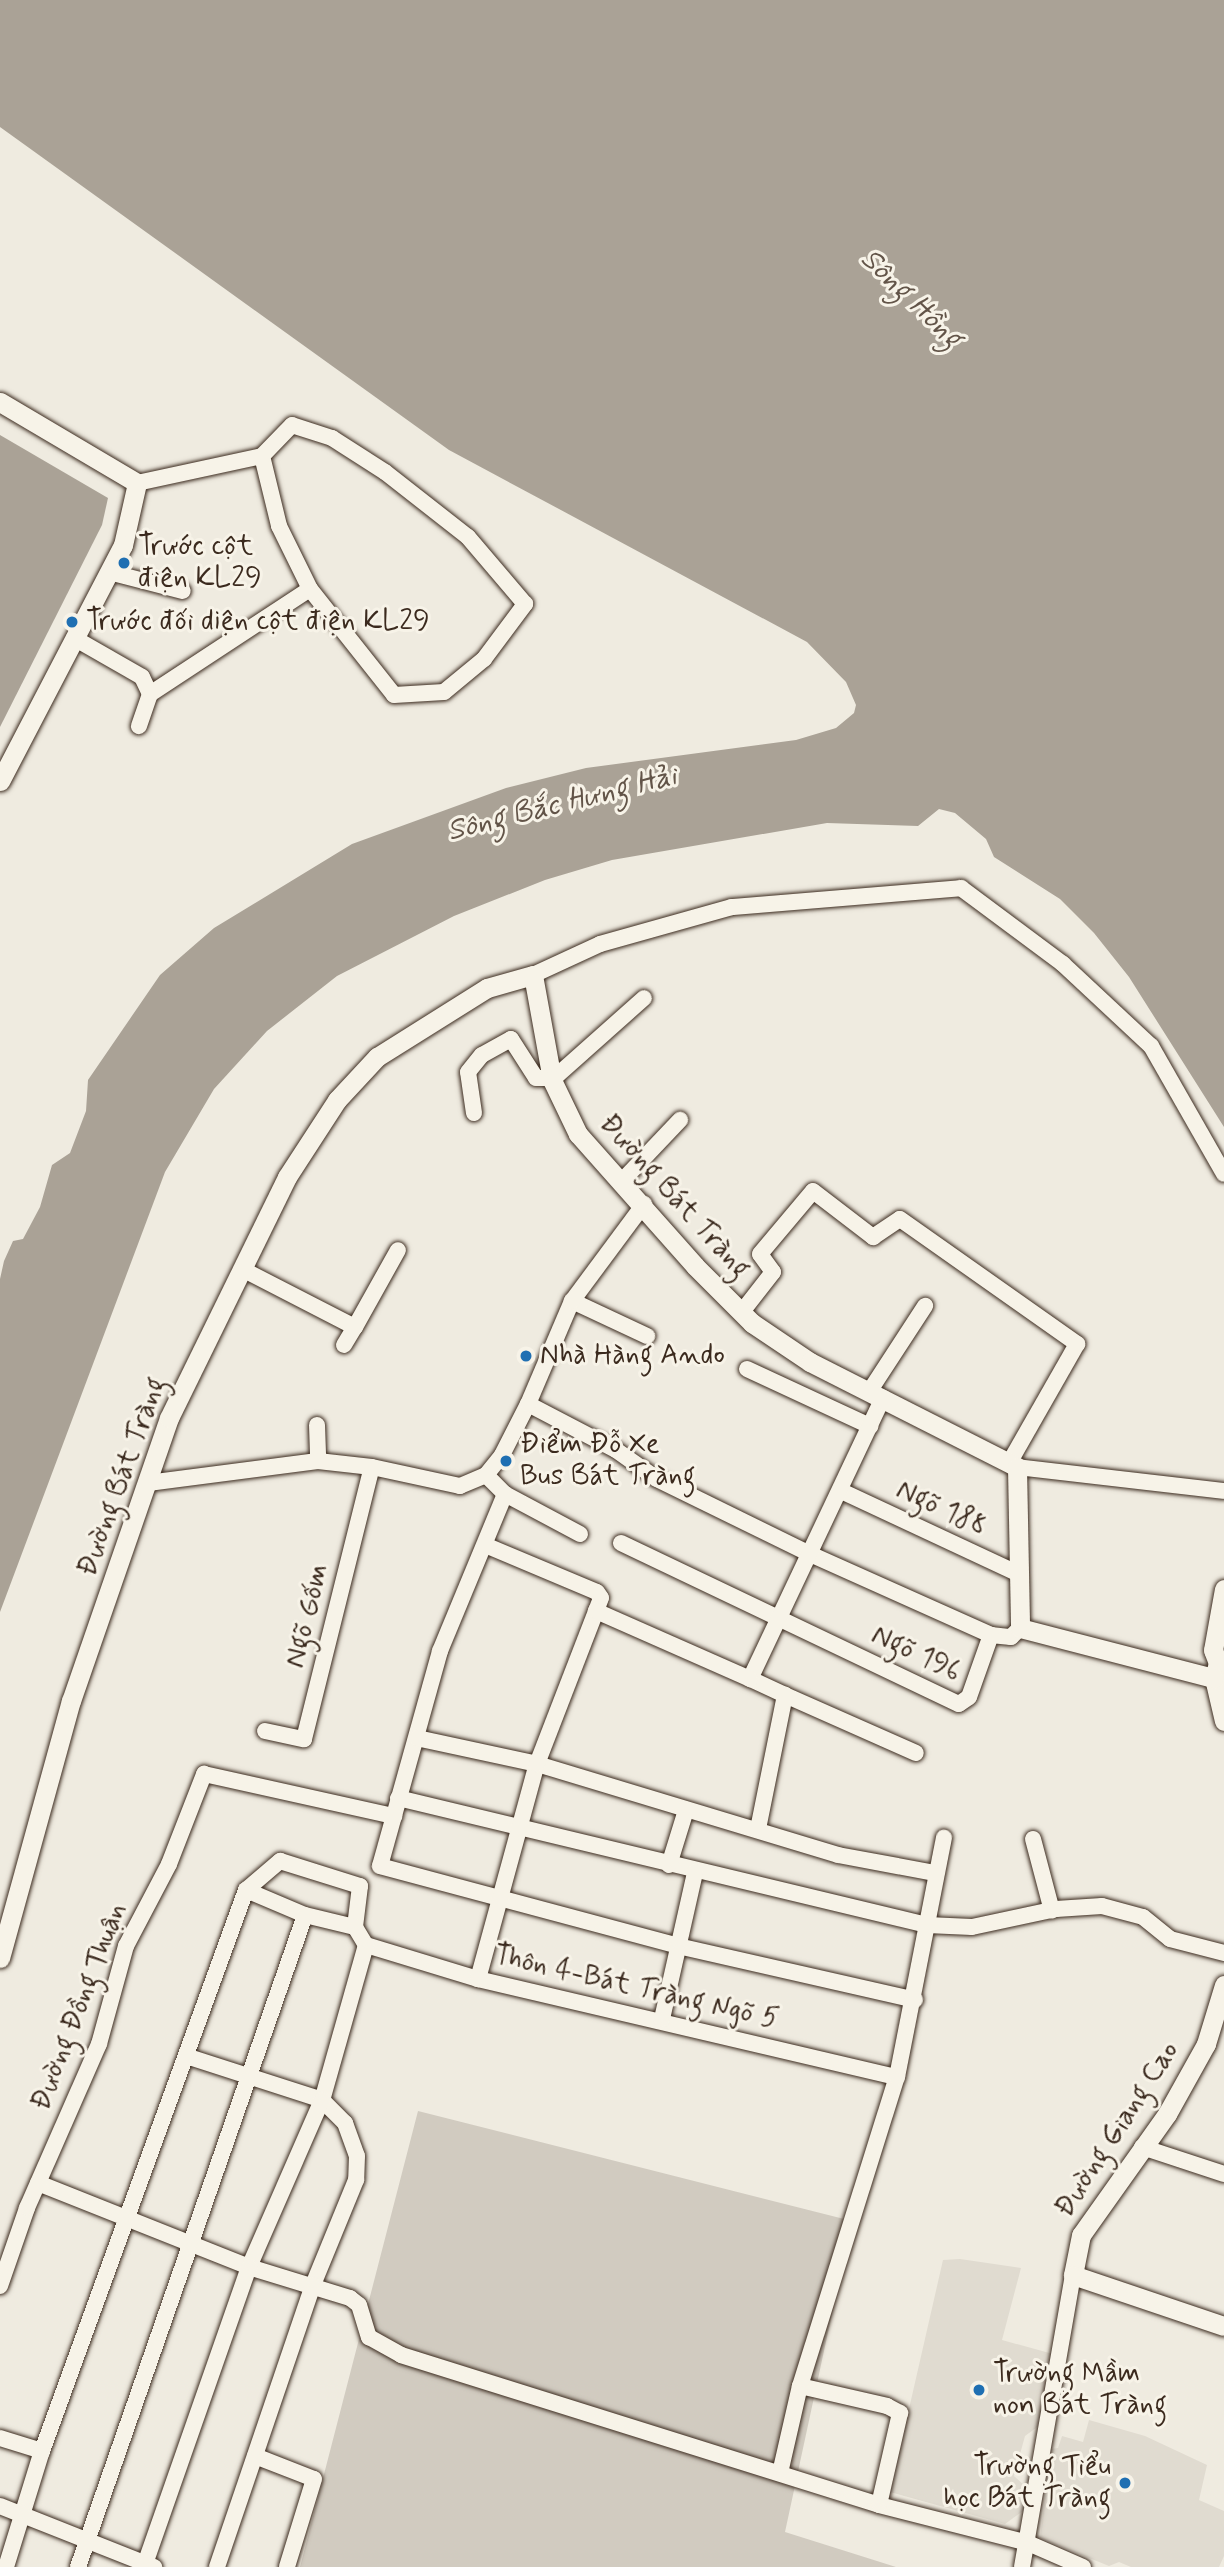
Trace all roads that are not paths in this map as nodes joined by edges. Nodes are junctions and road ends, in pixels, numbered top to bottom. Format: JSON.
{"nodes":[{"id":1,"x":0,"y":402,"type":"edge"},
{"id":2,"x":262,"y":456,"type":"junction"},
{"id":3,"x":137,"y":483,"type":"junction"},
{"id":4,"x":109,"y":572,"type":"junction"},
{"id":5,"x":310,"y":589,"type":"junction"},
{"id":6,"x":183,"y":591,"type":"dead end"},
{"id":7,"x":74,"y":638,"type":"junction"},
{"id":8,"x":150,"y":694,"type":"junction"},
{"id":9,"x":139,"y":726,"type":"dead end"},
{"id":10,"x":0,"y":781,"type":"edge"},
{"id":11,"x":533,"y":975,"type":"junction"},
{"id":12,"x":644,"y":998,"type":"dead end"},
{"id":13,"x":552,"y":1079,"type":"junction"},
{"id":14,"x":474,"y":1113,"type":"dead end"},
{"id":15,"x":680,"y":1120,"type":"dead end"},
{"id":16,"x":1224,"y":1174,"type":"edge"},
{"id":17,"x":623,"y":1180,"type":"junction"},
{"id":18,"x":644,"y":1204,"type":"junction"},
{"id":19,"x":397,"y":1250,"type":"dead end"},
{"id":20,"x":242,"y":1269,"type":"junction"},
{"id":21,"x":572,"y":1301,"type":"junction"},
{"id":22,"x":925,"y":1306,"type":"dead end"},
{"id":23,"x":741,"y":1313,"type":"junction"},
{"id":24,"x":355,"y":1327,"type":"junction"},
{"id":25,"x":647,"y":1336,"type":"dead end"},
{"id":26,"x":344,"y":1345,"type":"dead end"},
{"id":27,"x":747,"y":1369,"type":"dead end"},
{"id":28,"x":876,"y":1395,"type":"junction"},
{"id":29,"x":528,"y":1404,"type":"junction"},
{"id":30,"x":317,"y":1425,"type":"dead end"},
{"id":31,"x":870,"y":1426,"type":"junction"},
{"id":32,"x":318,"y":1461,"type":"junction"},
{"id":33,"x":1013,"y":1465,"type":"junction"},
{"id":34,"x":372,"y":1467,"type":"junction"},
{"id":35,"x":486,"y":1475,"type":"junction"},
{"id":36,"x":148,"y":1483,"type":"junction"},
{"id":37,"x":1224,"y":1490,"type":"edge"},
{"id":38,"x":841,"y":1491,"type":"junction"},
{"id":39,"x":505,"y":1494,"type":"junction"},
{"id":40,"x":580,"y":1534,"type":"dead end"},
{"id":41,"x":621,"y":1543,"type":"dead end"},
{"id":42,"x":485,"y":1545,"type":"junction"},
{"id":43,"x":810,"y":1554,"type":"junction"},
{"id":44,"x":1019,"y":1574,"type":"junction"},
{"id":45,"x":1224,"y":1590,"type":"edge"},
{"id":46,"x":596,"y":1611,"type":"junction"},
{"id":47,"x":778,"y":1619,"type":"junction"},
{"id":48,"x":1020,"y":1628,"type":"junction"},
{"id":49,"x":991,"y":1635,"type":"junction"},
{"id":50,"x":1219,"y":1669,"type":"edge"},
{"id":51,"x":750,"y":1679,"type":"junction"},
{"id":52,"x":785,"y":1695,"type":"junction"},
{"id":53,"x":1224,"y":1721,"type":"edge"},
{"id":54,"x":265,"y":1731,"type":"dead end"},
{"id":55,"x":417,"y":1738,"type":"junction"},
{"id":56,"x":916,"y":1753,"type":"dead end"},
{"id":57,"x":537,"y":1765,"type":"junction"},
{"id":58,"x":398,"y":1798,"type":"junction"},
{"id":59,"x":686,"y":1810,"type":"junction"},
{"id":60,"x":394,"y":1816,"type":"junction"},
{"id":61,"x":758,"y":1829,"type":"junction"},
{"id":62,"x":517,"y":1830,"type":"junction"},
{"id":63,"x":944,"y":1838,"type":"dead end"},
{"id":64,"x":1033,"y":1839,"type":"dead end"},
{"id":65,"x":670,"y":1865,"type":"junction"},
{"id":66,"x":380,"y":1866,"type":"junction"},
{"id":67,"x":695,"y":1872,"type":"junction"},
{"id":68,"x":934,"y":1873,"type":"junction"},
{"id":69,"x":360,"y":1886,"type":"junction"},
{"id":70,"x":246,"y":1890,"type":"junction"},
{"id":71,"x":496,"y":1900,"type":"junction"},
{"id":72,"x":1052,"y":1911,"type":"junction"},
{"id":73,"x":305,"y":1915,"type":"junction"},
{"id":74,"x":927,"y":1925,"type":"junction"},
{"id":75,"x":355,"y":1927,"type":"junction"},
{"id":76,"x":366,"y":1945,"type":"junction"},
{"id":77,"x":678,"y":1947,"type":"junction"},
{"id":78,"x":1224,"y":1953,"type":"edge"},
{"id":79,"x":0,"y":1958,"type":"edge"},
{"id":80,"x":478,"y":1979,"type":"junction"},
{"id":81,"x":1224,"y":1985,"type":"edge"},
{"id":82,"x":915,"y":2000,"type":"junction"},
{"id":83,"x":662,"y":2020,"type":"junction"},
{"id":84,"x":186,"y":2056,"type":"junction"},
{"id":85,"x":897,"y":2077,"type":"junction"},
{"id":86,"x":248,"y":2078,"type":"junction"},
{"id":87,"x":322,"y":2099,"type":"junction"},
{"id":88,"x":1142,"y":2147,"type":"junction"},
{"id":89,"x":1224,"y":2174,"type":"edge"},
{"id":90,"x":38,"y":2183,"type":"junction"},
{"id":91,"x":126,"y":2219,"type":"junction"},
{"id":92,"x":190,"y":2244,"type":"junction"},
{"id":93,"x":249,"y":2267,"type":"junction"},
{"id":94,"x":1073,"y":2275,"type":"junction"},
{"id":95,"x":0,"y":2286,"type":"edge"},
{"id":96,"x":313,"y":2286,"type":"junction"},
{"id":97,"x":1224,"y":2326,"type":"edge"},
{"id":98,"x":800,"y":2386,"type":"junction"},
{"id":99,"x":0,"y":2438,"type":"edge"},
{"id":100,"x":42,"y":2451,"type":"junction"},
{"id":101,"x":255,"y":2456,"type":"junction"},
{"id":102,"x":780,"y":2473,"type":"junction"},
{"id":103,"x":879,"y":2505,"type":"junction"},
{"id":104,"x":0,"y":2506,"type":"edge"},
{"id":105,"x":23,"y":2514,"type":"junction"},
{"id":106,"x":86,"y":2542,"type":"junction"},
{"id":107,"x":1028,"y":2543,"type":"junction"},
{"id":108,"x":148,"y":2566,"type":"edge"},
{"id":109,"x":221,"y":2566,"type":"edge"},
{"id":110,"x":6,"y":2567,"type":"edge"},
{"id":111,"x":78,"y":2567,"type":"edge"},
{"id":112,"x":287,"y":2567,"type":"edge"},
{"id":113,"x":1022,"y":2567,"type":"edge"},
{"id":114,"x":1083,"y":2567,"type":"edge"}],
"edges":[{"from":1,"to":3,"type":"street"},
{"from":2,"to":3,"type":"street"},
{"from":2,"to":5,"type":"street"},
{"from":2,"to":5,"type":"street"},
{"from":3,"to":4,"type":"street"},
{"from":4,"to":6,"type":"street"},
{"from":4,"to":7,"type":"street"},
{"from":5,"to":8,"type":"street"},
{"from":7,"to":8,"type":"street"},
{"from":7,"to":10,"type":"street"},
{"from":8,"to":9,"type":"street"},
{"from":11,"to":13,"type":"street","name":"Đường Bát Tràng"},
{"from":11,"to":16,"type":"street"},
{"from":11,"to":20,"type":"street","name":"Đường Bát Tràng"},
{"from":12,"to":13,"type":"street"},
{"from":13,"to":14,"type":"street"},
{"from":13,"to":17,"type":"street","name":"Đường Bát Tràng"},
{"from":15,"to":17,"type":"street"},
{"from":17,"to":18,"type":"street","name":"Đường Bát Tràng"},
{"from":18,"to":21,"type":"street"},
{"from":18,"to":23,"type":"street","name":"Đường Bát Tràng"},
{"from":19,"to":24,"type":"street"},
{"from":20,"to":24,"type":"street"},
{"from":20,"to":36,"type":"street","name":"Đường Bát Tràng"},
{"from":21,"to":25,"type":"street"},
{"from":21,"to":29,"type":"street"},
{"from":22,"to":28,"type":"street"},
{"from":23,"to":28,"type":"street","name":"Đường Bát Tràng"},
{"from":23,"to":33,"type":"street"},
{"from":24,"to":26,"type":"street"},
{"from":27,"to":31,"type":"street"},
{"from":28,"to":31,"type":"street"},
{"from":28,"to":33,"type":"street","name":"Đường Bát Tràng"},
{"from":29,"to":35,"type":"street"},
{"from":29,"to":43,"type":"street"},
{"from":30,"to":32,"type":"street"},
{"from":31,"to":38,"type":"street"},
{"from":32,"to":34,"type":"street"},
{"from":32,"to":36,"type":"street"},
{"from":33,"to":37,"type":"street"},
{"from":33,"to":44,"type":"street"},
{"from":34,"to":35,"type":"street"},
{"from":34,"to":54,"type":"street","name":"Ngõ Gốm"},
{"from":35,"to":39,"type":"street"},
{"from":36,"to":79,"type":"street","name":"Đường Bát Tràng"},
{"from":38,"to":43,"type":"street"},
{"from":38,"to":44,"type":"street","name":"Ngõ 188"},
{"from":39,"to":40,"type":"street"},
{"from":39,"to":42,"type":"street"},
{"from":41,"to":47,"type":"street"},
{"from":42,"to":46,"type":"street"},
{"from":42,"to":55,"type":"street"},
{"from":43,"to":47,"type":"street"},
{"from":43,"to":49,"type":"street"},
{"from":44,"to":48,"type":"street"},
{"from":45,"to":50,"type":"street"},
{"from":46,"to":51,"type":"street"},
{"from":46,"to":57,"type":"street"},
{"from":47,"to":49,"type":"street","name":"Ngõ 196"},
{"from":47,"to":51,"type":"street"},
{"from":48,"to":49,"type":"street"},
{"from":48,"to":50,"type":"street"},
{"from":50,"to":53,"type":"street"},
{"from":51,"to":52,"type":"street"},
{"from":52,"to":56,"type":"street"},
{"from":52,"to":61,"type":"street"},
{"from":55,"to":57,"type":"street"},
{"from":55,"to":58,"type":"street"},
{"from":57,"to":59,"type":"street"},
{"from":57,"to":62,"type":"street"},
{"from":58,"to":60,"type":"street"},
{"from":58,"to":62,"type":"street"},
{"from":59,"to":61,"type":"street"},
{"from":59,"to":65,"type":"street"},
{"from":60,"to":66,"type":"street"},
{"from":60,"to":90,"type":"street","name":"Đường Đồng Thuận"},
{"from":61,"to":68,"type":"street"},
{"from":62,"to":65,"type":"street"},
{"from":62,"to":71,"type":"street"},
{"from":63,"to":68,"type":"street"},
{"from":64,"to":72,"type":"street"},
{"from":65,"to":67,"type":"street"},
{"from":66,"to":69,"type":"street"},
{"from":66,"to":71,"type":"street"},
{"from":67,"to":74,"type":"street"},
{"from":67,"to":77,"type":"street"},
{"from":68,"to":74,"type":"street"},
{"from":69,"to":70,"type":"street"},
{"from":69,"to":75,"type":"street"},
{"from":70,"to":73,"type":"street"},
{"from":70,"to":84,"type":"street"},
{"from":71,"to":77,"type":"street"},
{"from":71,"to":80,"type":"street"},
{"from":72,"to":74,"type":"street"},
{"from":72,"to":78,"type":"street"},
{"from":73,"to":75,"type":"street"},
{"from":73,"to":86,"type":"street"},
{"from":74,"to":82,"type":"street"},
{"from":75,"to":76,"type":"street"},
{"from":76,"to":80,"type":"street","name":"Thôn 4-Bát Tràng Ngõ 5"},
{"from":76,"to":87,"type":"street"},
{"from":77,"to":82,"type":"street"},
{"from":77,"to":83,"type":"street"},
{"from":80,"to":83,"type":"street","name":"Thôn 4-Bát Tràng Ngõ 5"},
{"from":81,"to":88,"type":"street","name":"Đường Giang Cao"},
{"from":82,"to":85,"type":"street"},
{"from":83,"to":85,"type":"street","name":"Thôn 4-Bát Tràng Ngõ 5"},
{"from":84,"to":86,"type":"street"},
{"from":84,"to":91,"type":"street"},
{"from":85,"to":98,"type":"street"},
{"from":86,"to":87,"type":"street"},
{"from":86,"to":92,"type":"street"},
{"from":87,"to":93,"type":"street"},
{"from":87,"to":96,"type":"street"},
{"from":88,"to":89,"type":"street"},
{"from":88,"to":94,"type":"street","name":"Đường Giang Cao"},
{"from":90,"to":91,"type":"street"},
{"from":90,"to":95,"type":"street","name":"Đường Đồng Thuận"},
{"from":91,"to":92,"type":"street"},
{"from":91,"to":100,"type":"street"},
{"from":92,"to":93,"type":"street"},
{"from":92,"to":106,"type":"street"},
{"from":93,"to":96,"type":"street"},
{"from":93,"to":108,"type":"street"},
{"from":94,"to":97,"type":"street"},
{"from":94,"to":107,"type":"street"},
{"from":96,"to":101,"type":"street"},
{"from":96,"to":102,"type":"street"},
{"from":98,"to":102,"type":"street"},
{"from":98,"to":103,"type":"street"},
{"from":99,"to":100,"type":"street"},
{"from":100,"to":105,"type":"street"},
{"from":101,"to":109,"type":"street"},
{"from":101,"to":112,"type":"street"},
{"from":102,"to":103,"type":"street"},
{"from":103,"to":107,"type":"street"},
{"from":104,"to":105,"type":"street"},
{"from":105,"to":106,"type":"street"},
{"from":105,"to":110,"type":"street"},
{"from":106,"to":108,"type":"street"},
{"from":106,"to":111,"type":"street"},
{"from":107,"to":113,"type":"street"},
{"from":107,"to":114,"type":"street"}]}
